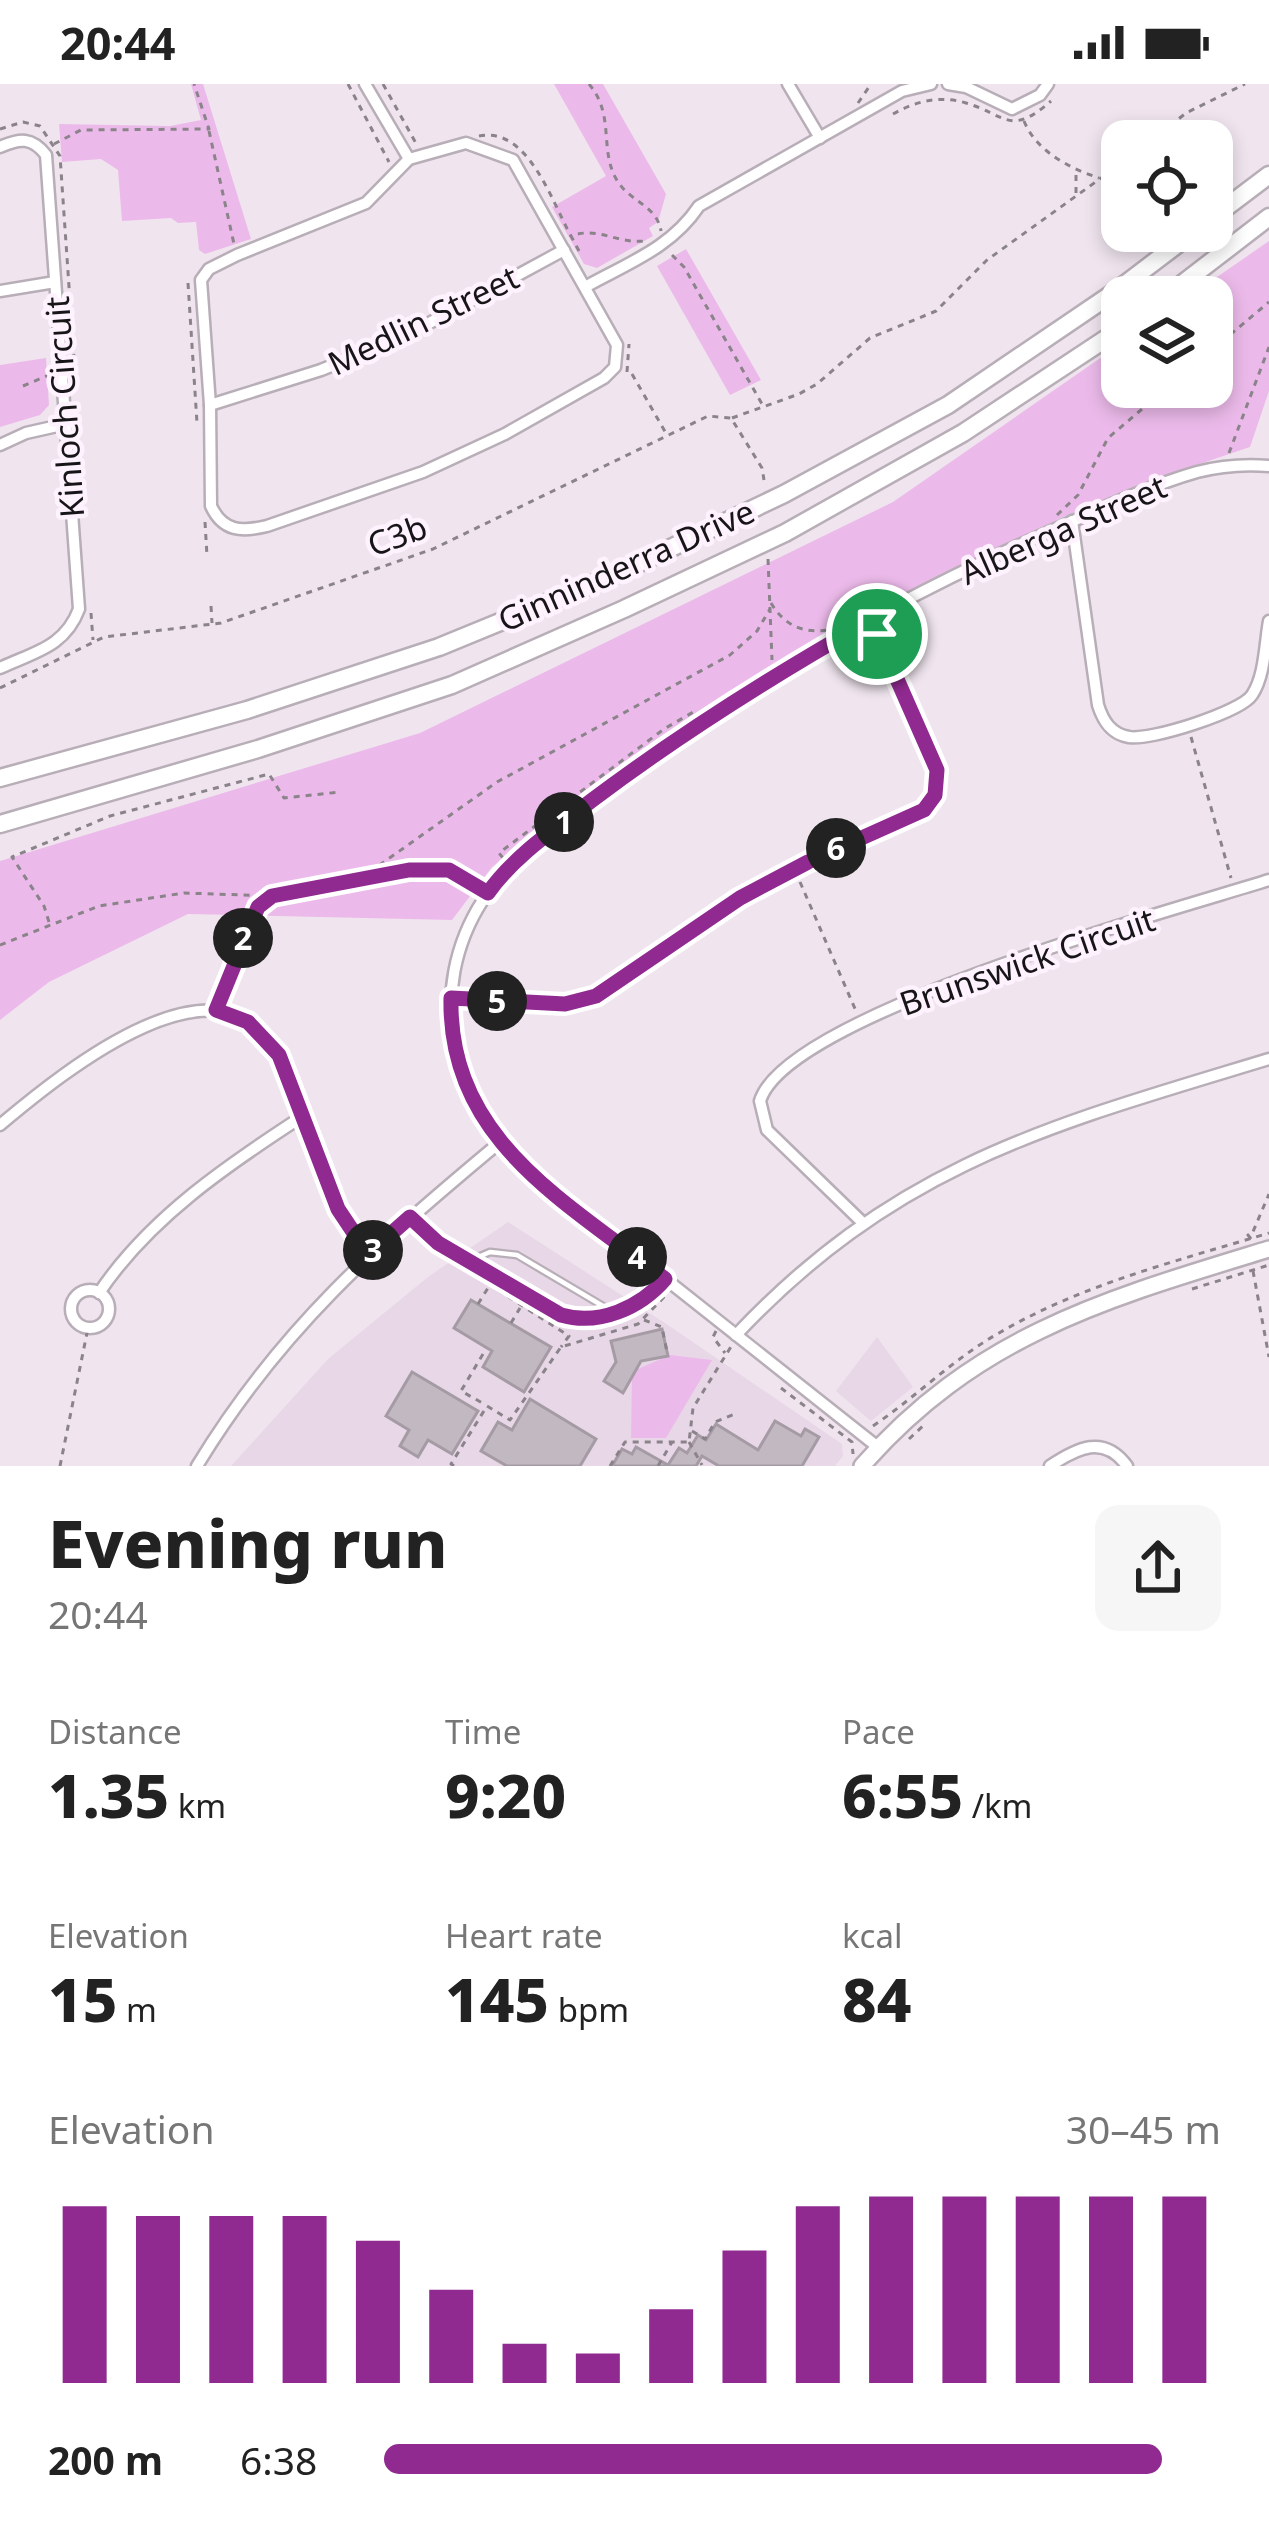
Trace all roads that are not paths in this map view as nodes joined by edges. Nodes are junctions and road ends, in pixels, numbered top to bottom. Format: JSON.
{"nodes":[{"id":1,"x":365,"y":84,"type":"edge"},
{"id":2,"x":788,"y":84,"type":"edge"},
{"id":3,"x":931,"y":84,"type":"edge"},
{"id":4,"x":948,"y":84,"type":"edge"},
{"id":5,"x":1048,"y":84,"type":"edge"},
{"id":6,"x":820,"y":138,"type":"junction"},
{"id":7,"x":0,"y":147,"type":"edge"},
{"id":8,"x":409,"y":159,"type":"junction"},
{"id":9,"x":1269,"y":175,"type":"edge"},
{"id":10,"x":1233,"y":202,"type":"edge"},
{"id":11,"x":1269,"y":217,"type":"edge"},
{"id":12,"x":564,"y":250,"type":"junction"},
{"id":13,"x":1167,"y":252,"type":"edge"},
{"id":14,"x":1192,"y":276,"type":"edge"},
{"id":15,"x":55,"y":282,"type":"junction"},
{"id":16,"x":585,"y":287,"type":"junction"},
{"id":17,"x":0,"y":291,"type":"edge"},
{"id":18,"x":1101,"y":342,"type":"edge"},
{"id":19,"x":210,"y":405,"type":"junction"},
{"id":20,"x":66,"y":424,"type":"junction"},
{"id":21,"x":0,"y":445,"type":"edge"},
{"id":22,"x":1269,"y":466,"type":"edge"},
{"id":23,"x":1072,"y":521,"type":"junction"},
{"id":24,"x":871,"y":620,"type":"junction"},
{"id":25,"x":1269,"y":621,"type":"edge"},
{"id":26,"x":0,"y":668,"type":"edge"},
{"id":27,"x":0,"y":778,"type":"edge"},
{"id":28,"x":0,"y":824,"type":"edge"},
{"id":29,"x":1269,"y":880,"type":"edge"},
{"id":30,"x":451,"y":998,"type":"junction"},
{"id":31,"x":1269,"y":1059,"type":"edge"},
{"id":32,"x":303,"y":1116,"type":"junction"},
{"id":33,"x":0,"y":1125,"type":"edge"},
{"id":34,"x":499,"y":1142,"type":"junction"},
{"id":35,"x":410,"y":1217,"type":"junction"},
{"id":36,"x":862,"y":1223,"type":"junction"},
{"id":37,"x":368,"y":1254,"type":"junction"},
{"id":38,"x":1258,"y":1258,"type":"edge"},
{"id":39,"x":469,"y":1261,"type":"junction"},
{"id":40,"x":665,"y":1279,"type":"junction"},
{"id":41,"x":99,"y":1293,"type":"junction"},
{"id":42,"x":613,"y":1312,"type":"junction"},
{"id":43,"x":734,"y":1339,"type":"junction"},
{"id":44,"x":879,"y":1448,"type":"junction"},
{"id":45,"x":196,"y":1466,"type":"edge"},
{"id":46,"x":862,"y":1466,"type":"edge"},
{"id":47,"x":1049,"y":1466,"type":"edge"},
{"id":48,"x":1127,"y":1466,"type":"edge"}],
"edges":[{"from":1,"to":8,"type":"street"},
{"from":2,"to":6,"type":"street"},
{"from":3,"to":6,"type":"street"},
{"from":4,"to":5,"type":"street"},
{"from":6,"to":16,"type":"street"},
{"from":7,"to":15,"type":"street","name":"Kinloch Circuit"},
{"from":8,"to":12,"type":"street"},
{"from":8,"to":19,"type":"street"},
{"from":9,"to":10,"type":"main road"},
{"from":11,"to":14,"type":"main road"},
{"from":12,"to":16,"type":"street"},
{"from":12,"to":19,"type":"street","name":"Medlin Street"},
{"from":13,"to":27,"type":"main road","name":"Ginninderra Drive"},
{"from":15,"to":17,"type":"street"},
{"from":15,"to":20,"type":"street","name":"Kinloch Circuit"},
{"from":16,"to":19,"type":"street"},
{"from":18,"to":28,"type":"main road","name":"Ginninderra Drive"},
{"from":20,"to":21,"type":"street"},
{"from":20,"to":26,"type":"street","name":"Kinloch Circuit"},
{"from":22,"to":23,"type":"street","name":"Alberga Street"},
{"from":23,"to":24,"type":"street","name":"Alberga Street"},
{"from":23,"to":25,"type":"street"},
{"from":24,"to":30,"type":"street","name":"Alberga Street"},
{"from":24,"to":30,"type":"street"},
{"from":29,"to":36,"type":"street","name":"Brunswick Circuit"},
{"from":30,"to":34,"type":"street","name":"Alberga Street"},
{"from":31,"to":36,"type":"street"},
{"from":32,"to":33,"type":"street"},
{"from":32,"to":37,"type":"street"},
{"from":32,"to":41,"type":"street"},
{"from":34,"to":35,"type":"street"},
{"from":34,"to":40,"type":"street","name":"Alberga Street"},
{"from":35,"to":37,"type":"street"},
{"from":35,"to":39,"type":"lane"},
{"from":36,"to":43,"type":"street"},
{"from":37,"to":45,"type":"street"},
{"from":38,"to":44,"type":"street"},
{"from":39,"to":42,"type":"lane"},
{"from":39,"to":42,"type":"lane"},
{"from":40,"to":42,"type":"lane"},
{"from":40,"to":43,"type":"street","name":"Alberga Street"},
{"from":41,"to":41,"type":"street"},
{"from":43,"to":44,"type":"street","name":"Alberga Street"},
{"from":44,"to":46,"type":"street"},
{"from":47,"to":48,"type":"street"}]}
